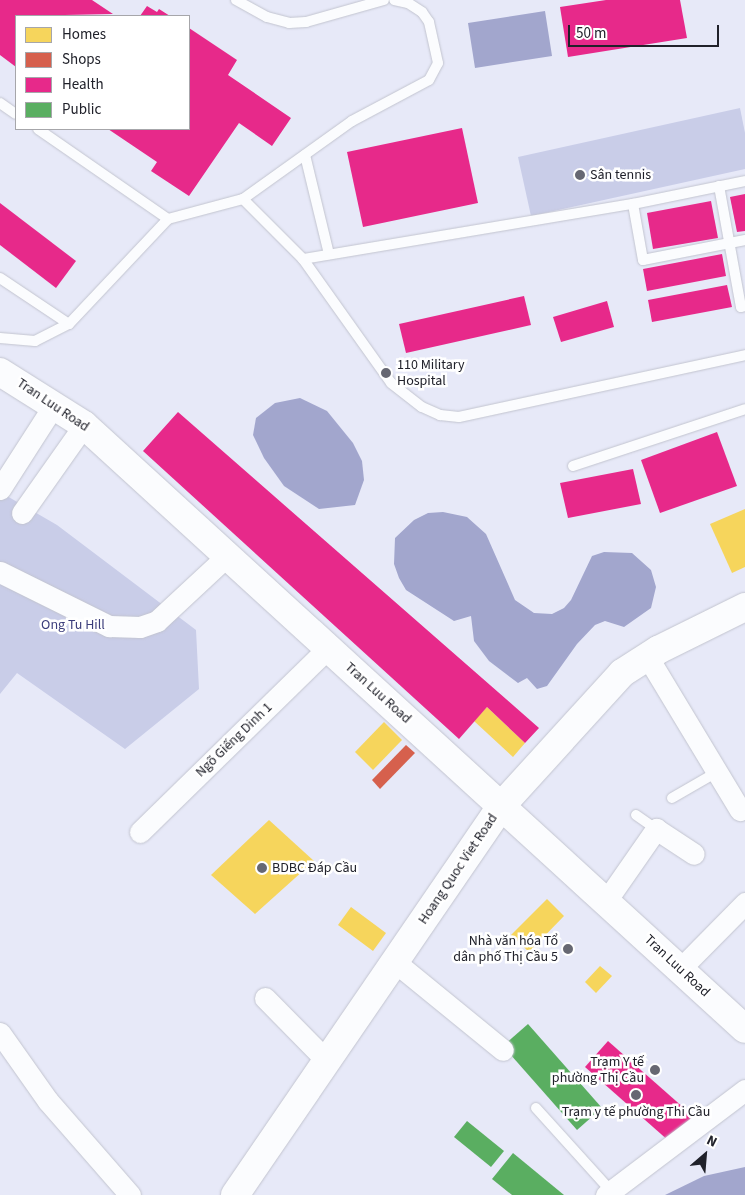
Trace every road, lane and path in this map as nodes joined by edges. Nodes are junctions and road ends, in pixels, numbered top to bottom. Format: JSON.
{"nodes":[{"id":1,"x":236,"y":0,"type":"edge"},
{"id":2,"x":384,"y":0,"type":"edge"},
{"id":3,"x":394,"y":0,"type":"edge"},
{"id":4,"x":0,"y":103,"type":"edge"},
{"id":5,"x":15,"y":113,"type":"edge"},
{"id":6,"x":39,"y":130,"type":"edge"},
{"id":7,"x":305,"y":154,"type":"junction"},
{"id":8,"x":745,"y":181,"type":"edge"},
{"id":9,"x":719,"y":186,"type":"junction"},
{"id":10,"x":243,"y":199,"type":"junction"},
{"id":11,"x":633,"y":204,"type":"junction"},
{"id":12,"x":168,"y":219,"type":"junction"},
{"id":13,"x":745,"y":240,"type":"edge"},
{"id":14,"x":729,"y":243,"type":"junction"},
{"id":15,"x":329,"y":254,"type":"junction"},
{"id":16,"x":303,"y":259,"type":"junction"},
{"id":17,"x":0,"y":278,"type":"edge"},
{"id":18,"x":745,"y":306,"type":"edge"},
{"id":19,"x":69,"y":324,"type":"junction"},
{"id":20,"x":0,"y":338,"type":"edge"},
{"id":21,"x":745,"y":355,"type":"edge"},
{"id":22,"x":0,"y":372,"type":"edge"},
{"id":23,"x":54,"y":405,"type":"junction"},
{"id":24,"x":745,"y":409,"type":"edge"},
{"id":25,"x":84,"y":425,"type":"junction"},
{"id":26,"x":573,"y":466,"type":"dead end"},
{"id":27,"x":0,"y":489,"type":"edge"},
{"id":28,"x":22,"y":513,"type":"dead end"},
{"id":29,"x":227,"y":556,"type":"junction"},
{"id":30,"x":0,"y":572,"type":"edge"},
{"id":31,"x":745,"y":607,"type":"edge"},
{"id":32,"x":328,"y":648,"type":"junction"},
{"id":33,"x":647,"y":656,"type":"junction"},
{"id":34,"x":717,"y":772,"type":"junction"},
{"id":35,"x":672,"y":798,"type":"dead end"},
{"id":36,"x":502,"y":805,"type":"junction"},
{"id":37,"x":740,"y":810,"type":"dead end"},
{"id":38,"x":636,"y":815,"type":"dead end"},
{"id":39,"x":656,"y":829,"type":"junction"},
{"id":40,"x":140,"y":832,"type":"dead end"},
{"id":41,"x":694,"y":854,"type":"dead end"},
{"id":42,"x":606,"y":901,"type":"junction"},
{"id":43,"x":745,"y":903,"type":"edge"},
{"id":44,"x":395,"y":962,"type":"junction"},
{"id":45,"x":680,"y":969,"type":"junction"},
{"id":46,"x":265,"y":998,"type":"dead end"},
{"id":47,"x":745,"y":1029,"type":"edge"},
{"id":48,"x":0,"y":1033,"type":"edge"},
{"id":49,"x":502,"y":1050,"type":"dead end"},
{"id":50,"x":328,"y":1062,"type":"junction"},
{"id":51,"x":745,"y":1090,"type":"edge"},
{"id":52,"x":536,"y":1108,"type":"dead end"},
{"id":53,"x":608,"y":1193,"type":"edge"},
{"id":54,"x":130,"y":1195,"type":"edge"},
{"id":55,"x":235,"y":1195,"type":"edge"}],
"edges":[{"from":1,"to":2,"type":"lane"},
{"from":3,"to":7,"type":"lane"},
{"from":4,"to":5,"type":"lane"},
{"from":6,"to":12,"type":"lane"},
{"from":7,"to":10,"type":"lane"},
{"from":7,"to":15,"type":"lane"},
{"from":8,"to":9,"type":"lane"},
{"from":9,"to":11,"type":"lane"},
{"from":9,"to":14,"type":"lane"},
{"from":10,"to":12,"type":"lane"},
{"from":10,"to":16,"type":"lane"},
{"from":11,"to":14,"type":"lane"},
{"from":11,"to":15,"type":"lane"},
{"from":12,"to":19,"type":"lane"},
{"from":13,"to":14,"type":"lane"},
{"from":14,"to":18,"type":"lane"},
{"from":15,"to":16,"type":"lane"},
{"from":16,"to":21,"type":"lane"},
{"from":17,"to":19,"type":"lane"},
{"from":19,"to":20,"type":"lane"},
{"from":22,"to":23,"type":"main road","name":"Tran Luu Road"},
{"from":23,"to":25,"type":"main road","name":"Tran Luu Road"},
{"from":23,"to":27,"type":"street"},
{"from":24,"to":26,"type":"lane"},
{"from":25,"to":28,"type":"street"},
{"from":25,"to":29,"type":"main road","name":"Tran Luu Road"},
{"from":29,"to":30,"type":"street"},
{"from":29,"to":32,"type":"main road","name":"Tran Luu Road"},
{"from":31,"to":33,"type":"main road","name":"Hoang Quoc Viet Road"},
{"from":32,"to":36,"type":"main road","name":"Tran Luu Road"},
{"from":32,"to":40,"type":"street","name":"Ngõ Giếng Dinh 1"},
{"from":33,"to":34,"type":"street"},
{"from":33,"to":36,"type":"main road","name":"Hoang Quoc Viet Road"},
{"from":34,"to":35,"type":"lane"},
{"from":34,"to":37,"type":"street"},
{"from":36,"to":42,"type":"main road","name":"Tran Luu Road"},
{"from":36,"to":44,"type":"main road","name":"Hoang Quoc Viet Road"},
{"from":38,"to":39,"type":"lane"},
{"from":39,"to":41,"type":"street"},
{"from":39,"to":42,"type":"street"},
{"from":42,"to":45,"type":"main road","name":"Tran Luu Road"},
{"from":43,"to":45,"type":"street"},
{"from":44,"to":49,"type":"street"},
{"from":44,"to":50,"type":"main road","name":"Hoang Quoc Viet Road"},
{"from":45,"to":47,"type":"main road","name":"Tran Luu Road"},
{"from":46,"to":50,"type":"street"},
{"from":48,"to":54,"type":"street"},
{"from":50,"to":55,"type":"main road","name":"Hoang Quoc Viet Road"},
{"from":51,"to":53,"type":"street"},
{"from":52,"to":53,"type":"lane"}]}
